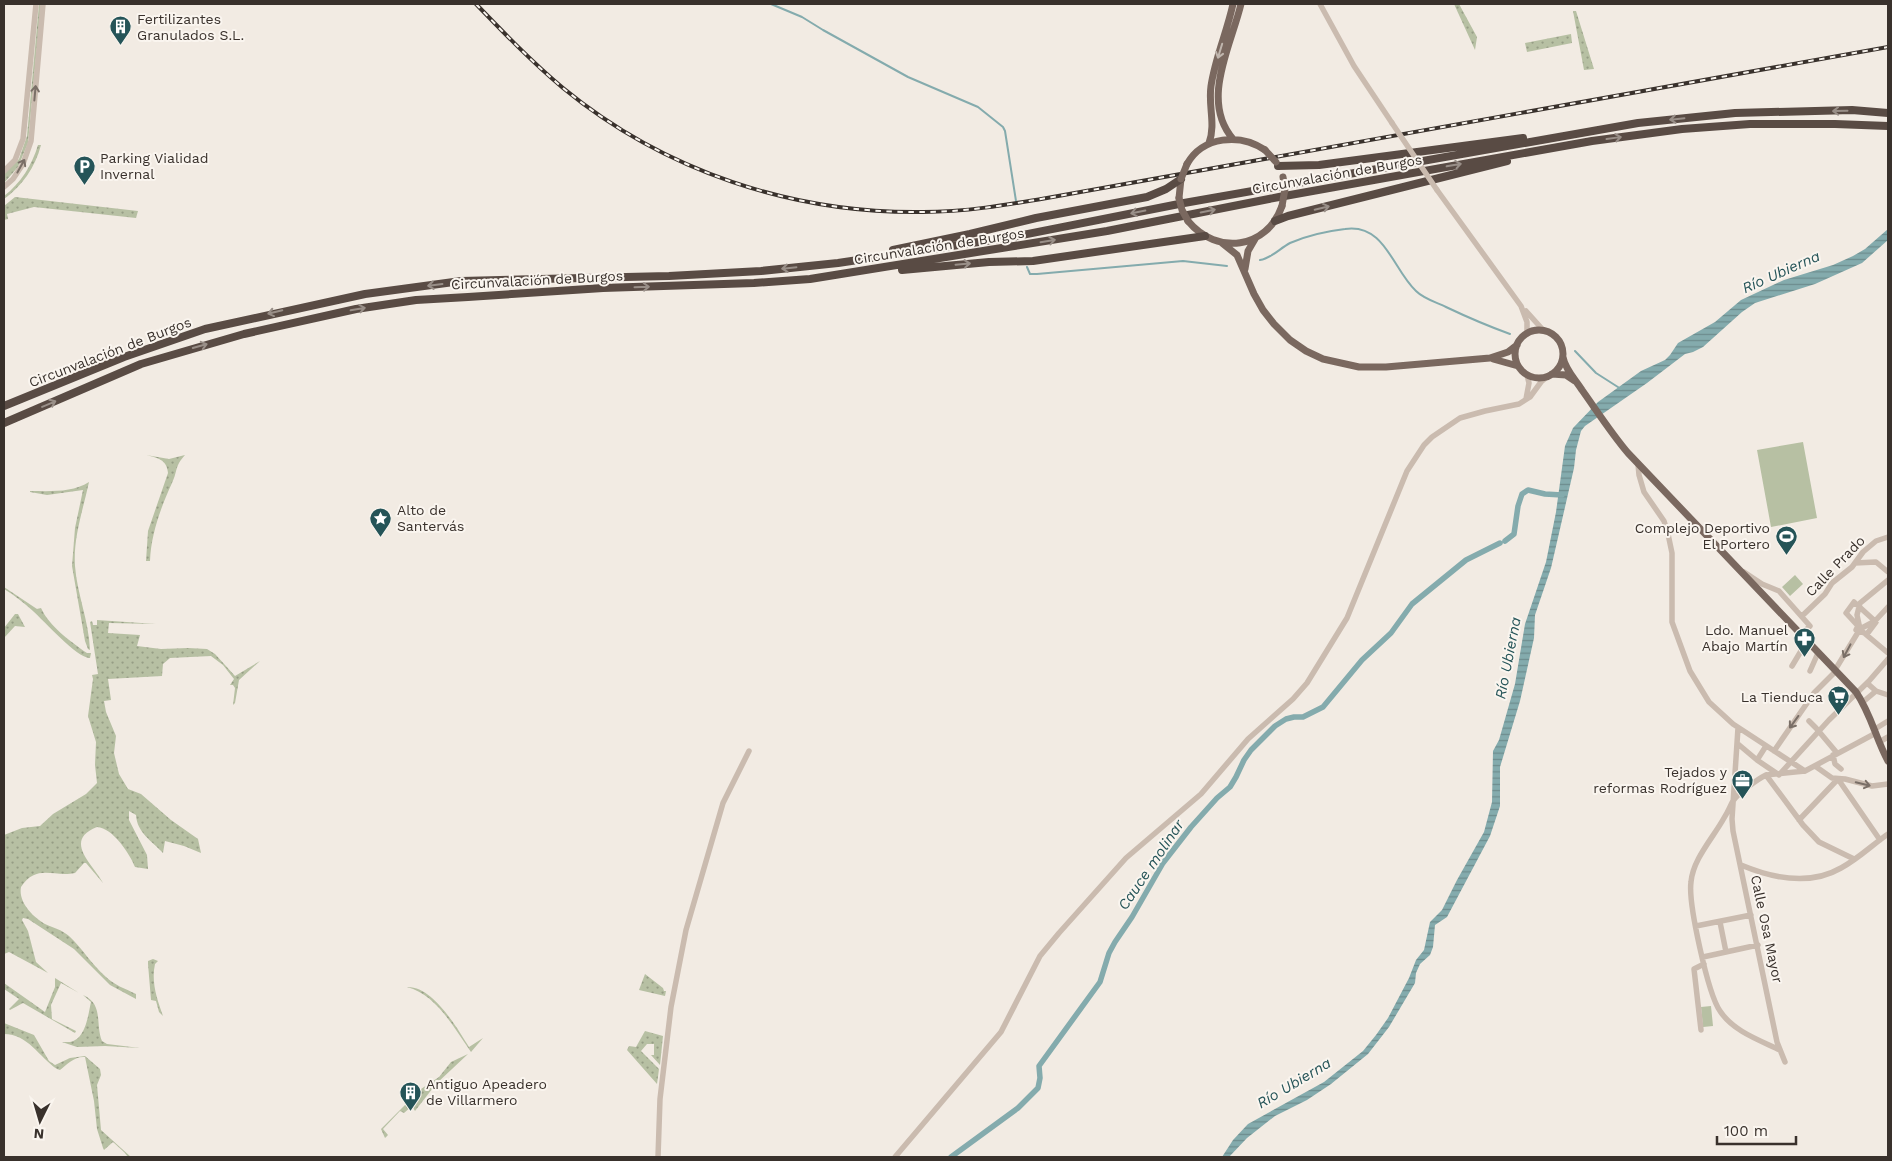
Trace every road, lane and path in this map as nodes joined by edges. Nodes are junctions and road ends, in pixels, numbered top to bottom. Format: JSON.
{"nodes":[{"id":1,"x":36,"y":4,"type":"edge"},
{"id":2,"x":43,"y":4,"type":"edge"},
{"id":3,"x":1233,"y":4,"type":"edge"},
{"id":4,"x":1241,"y":4,"type":"edge"},
{"id":5,"x":1320,"y":4,"type":"edge"},
{"id":6,"x":1888,"y":113,"type":"edge"},
{"id":7,"x":1888,"y":126,"type":"edge"},
{"id":8,"x":1570,"y":134,"type":"junction"},
{"id":9,"x":1233,"y":139,"type":"junction"},
{"id":10,"x":1210,"y":143,"type":"junction"},
{"id":11,"x":1566,"y":146,"type":"junction"},
{"id":12,"x":1277,"y":164,"type":"junction"},
{"id":13,"x":4,"y":171,"type":"edge"},
{"id":14,"x":1180,"y":178,"type":"junction"},
{"id":15,"x":4,"y":187,"type":"edge"},
{"id":16,"x":1275,"y":222,"type":"junction"},
{"id":17,"x":1205,"y":236,"type":"junction"},
{"id":18,"x":1255,"y":239,"type":"junction"},
{"id":19,"x":1222,"y":243,"type":"junction"},
{"id":20,"x":838,"y":263,"type":"junction"},
{"id":21,"x":1245,"y":274,"type":"junction"},
{"id":22,"x":810,"y":279,"type":"junction"},
{"id":23,"x":1521,"y":306,"type":"junction"},
{"id":24,"x":1544,"y":331,"type":"junction"},
{"id":25,"x":1527,"y":334,"type":"junction"},
{"id":26,"x":1517,"y":345,"type":"junction"},
{"id":27,"x":1563,"y":357,"type":"junction"},
{"id":28,"x":1490,"y":358,"type":"junction"},
{"id":29,"x":1518,"y":366,"type":"junction"},
{"id":30,"x":1528,"y":375,"type":"junction"},
{"id":31,"x":1550,"y":375,"type":"junction"},
{"id":32,"x":1575,"y":381,"type":"junction"},
{"id":33,"x":1526,"y":399,"type":"junction"},
{"id":34,"x":4,"y":406,"type":"edge"},
{"id":35,"x":4,"y":423,"type":"edge"},
{"id":36,"x":1638,"y":464,"type":"junction"},
{"id":37,"x":1888,"y":537,"type":"edge"},
{"id":38,"x":1855,"y":563,"type":"junction"},
{"id":39,"x":1734,"y":565,"type":"junction"},
{"id":40,"x":1888,"y":572,"type":"edge"},
{"id":41,"x":1888,"y":580,"type":"edge"},
{"id":42,"x":1858,"y":607,"type":"junction"},
{"id":43,"x":1888,"y":607,"type":"edge"},
{"id":44,"x":1846,"y":611,"type":"junction"},
{"id":45,"x":1857,"y":615,"type":"junction"},
{"id":46,"x":1802,"y":616,"type":"junction"},
{"id":47,"x":1875,"y":621,"type":"junction"},
{"id":48,"x":1861,"y":631,"type":"junction"},
{"id":49,"x":1804,"y":638,"type":"junction"},
{"id":50,"x":1818,"y":653,"type":"junction"},
{"id":51,"x":1888,"y":653,"type":"edge"},
{"id":52,"x":1887,"y":662,"type":"edge"},
{"id":53,"x":1792,"y":666,"type":"dead end"},
{"id":54,"x":1835,"y":670,"type":"junction"},
{"id":55,"x":1810,"y":671,"type":"dead end"},
{"id":56,"x":1868,"y":682,"type":"junction"},
{"id":57,"x":1876,"y":691,"type":"junction"},
{"id":58,"x":1856,"y":692,"type":"junction"},
{"id":59,"x":1886,"y":694,"type":"edge"},
{"id":60,"x":1863,"y":702,"type":"junction"},
{"id":61,"x":1809,"y":721,"type":"dead end"},
{"id":62,"x":1888,"y":721,"type":"edge"},
{"id":63,"x":1735,"y":726,"type":"junction"},
{"id":64,"x":1819,"y":731,"type":"junction"},
{"id":65,"x":1875,"y":731,"type":"junction"},
{"id":66,"x":1888,"y":737,"type":"edge"},
{"id":67,"x":1879,"y":742,"type":"junction"},
{"id":68,"x":1738,"y":744,"type":"junction"},
{"id":69,"x":1766,"y":746,"type":"junction"},
{"id":70,"x":749,"y":751,"type":"dead end"},
{"id":71,"x":1774,"y":752,"type":"junction"},
{"id":72,"x":1835,"y":754,"type":"junction"},
{"id":73,"x":1759,"y":757,"type":"dead end"},
{"id":74,"x":1790,"y":762,"type":"junction"},
{"id":75,"x":1888,"y":762,"type":"edge"},
{"id":76,"x":1815,"y":766,"type":"junction"},
{"id":77,"x":1841,"y":769,"type":"dead end"},
{"id":78,"x":1805,"y":771,"type":"junction"},
{"id":79,"x":1779,"y":775,"type":"junction"},
{"id":80,"x":1766,"y":776,"type":"junction"},
{"id":81,"x":1838,"y":779,"type":"junction"},
{"id":82,"x":1888,"y":784,"type":"edge"},
{"id":83,"x":1734,"y":800,"type":"junction"},
{"id":84,"x":1799,"y":820,"type":"junction"},
{"id":85,"x":1888,"y":834,"type":"edge"},
{"id":86,"x":1880,"y":840,"type":"junction"},
{"id":87,"x":1854,"y":860,"type":"junction"},
{"id":88,"x":1741,"y":865,"type":"junction"},
{"id":89,"x":1751,"y":914,"type":"junction"},
{"id":90,"x":1720,"y":922,"type":"junction"},
{"id":91,"x":1696,"y":926,"type":"junction"},
{"id":92,"x":1758,"y":945,"type":"junction"},
{"id":93,"x":1726,"y":952,"type":"junction"},
{"id":94,"x":1703,"y":957,"type":"junction"},
{"id":95,"x":1704,"y":964,"type":"junction"},
{"id":96,"x":1701,"y":1030,"type":"dead end"},
{"id":97,"x":1780,"y":1050,"type":"junction"},
{"id":98,"x":1785,"y":1062,"type":"dead end"},
{"id":99,"x":658,"y":1157,"type":"edge"},
{"id":100,"x":895,"y":1157,"type":"edge"}],
"edges":[{"from":1,"to":13,"type":"street"},
{"from":15,"to":2,"type":"street","one_way":true},
{"from":3,"to":10,"type":"main road","one_way":true},
{"from":4,"to":9,"type":"main road"},
{"from":5,"to":23,"type":"street","bridge":true},
{"from":6,"to":8,"type":"highway","name":"Circunvalación de Burgos","one_way":true},
{"from":11,"to":7,"type":"highway","name":"Circunvalación de Burgos","one_way":true},
{"from":8,"to":12,"type":"highway"},
{"from":8,"to":20,"type":"highway","name":"Circunvalación de Burgos","one_way":true},
{"from":9,"to":10,"type":"main road"},
{"from":9,"to":12,"type":"main road","bridge":true},
{"from":10,"to":14,"type":"main road","bridge":true},
{"from":16,"to":11,"type":"highway","one_way":true},
{"from":22,"to":11,"type":"highway","name":"Circunvalación de Burgos","one_way":true},
{"from":12,"to":16,"type":"main road","bridge":true},
{"from":14,"to":17,"type":"main road","bridge":true},
{"from":14,"to":20,"type":"highway"},
{"from":16,"to":18,"type":"main road"},
{"from":17,"to":19,"type":"main road"},
{"from":22,"to":17,"type":"highway","one_way":true},
{"from":18,"to":19,"type":"main road"},
{"from":18,"to":21,"type":"main road"},
{"from":19,"to":21,"type":"main road"},
{"from":20,"to":34,"type":"highway","name":"Circunvalación de Burgos","one_way":true},
{"from":21,"to":28,"type":"main road"},
{"from":35,"to":22,"type":"highway","name":"Circunvalación de Burgos","one_way":true},
{"from":23,"to":24,"type":"street"},
{"from":23,"to":25,"type":"street"},
{"from":24,"to":25,"type":"main road"},
{"from":24,"to":27,"type":"main road"},
{"from":25,"to":26,"type":"main road"},
{"from":26,"to":28,"type":"main road"},
{"from":26,"to":29,"type":"main road"},
{"from":27,"to":31,"type":"main road"},
{"from":27,"to":32,"type":"main road"},
{"from":28,"to":29,"type":"main road"},
{"from":29,"to":30,"type":"main road"},
{"from":30,"to":31,"type":"main road"},
{"from":30,"to":33,"type":"street"},
{"from":31,"to":32,"type":"main road"},
{"from":31,"to":33,"type":"street"},
{"from":32,"to":36,"type":"main road"},
{"from":33,"to":100,"type":"street"},
{"from":36,"to":39,"type":"main road"},
{"from":36,"to":63,"type":"street"},
{"from":37,"to":38,"type":"street","name":"Calle Prado"},
{"from":38,"to":40,"type":"street"},
{"from":38,"to":46,"type":"street","name":"Calle Prado"},
{"from":39,"to":46,"type":"street"},
{"from":39,"to":49,"type":"main road"},
{"from":41,"to":42,"type":"street"},
{"from":42,"to":44,"type":"street"},
{"from":42,"to":45,"type":"street"},
{"from":42,"to":47,"type":"street"},
{"from":43,"to":47,"type":"street"},
{"from":44,"to":45,"type":"street"},
{"from":44,"to":48,"type":"street"},
{"from":45,"to":48,"type":"street"},
{"from":46,"to":49,"type":"street"},
{"from":47,"to":48,"type":"street"},
{"from":48,"to":51,"type":"street"},
{"from":48,"to":54,"type":"street","one_way":true},
{"from":49,"to":50,"type":"main road"},
{"from":49,"to":53,"type":"street"},
{"from":50,"to":54,"type":"main road"},
{"from":50,"to":55,"type":"street"},
{"from":52,"to":56,"type":"street"},
{"from":54,"to":58,"type":"main road"},
{"from":54,"to":71,"type":"street","one_way":true},
{"from":56,"to":57,"type":"street"},
{"from":56,"to":58,"type":"street"},
{"from":57,"to":59,"type":"street"},
{"from":57,"to":60,"type":"street"},
{"from":58,"to":60,"type":"main road"},
{"from":58,"to":64,"type":"street"},
{"from":60,"to":65,"type":"main road"},
{"from":61,"to":64,"type":"street"},
{"from":62,"to":65,"type":"street"},
{"from":63,"to":68,"type":"street","name":"Calle Osa Mayor"},
{"from":63,"to":69,"type":"street"},
{"from":64,"to":72,"type":"street"},
{"from":64,"to":74,"type":"street"},
{"from":65,"to":67,"type":"main road"},
{"from":65,"to":72,"type":"street"},
{"from":66,"to":67,"type":"street"},
{"from":67,"to":75,"type":"main road"},
{"from":68,"to":79,"type":"street"},
{"from":68,"to":83,"type":"street","name":"Calle Osa Mayor"},
{"from":69,"to":71,"type":"street"},
{"from":69,"to":73,"type":"street"},
{"from":70,"to":99,"type":"street"},
{"from":71,"to":74,"type":"street"},
{"from":72,"to":76,"type":"street"},
{"from":72,"to":77,"type":"street"},
{"from":74,"to":78,"type":"street"},
{"from":74,"to":79,"type":"street"},
{"from":76,"to":78,"type":"street"},
{"from":76,"to":81,"type":"street"},
{"from":78,"to":79,"type":"street"},
{"from":79,"to":80,"type":"street"},
{"from":80,"to":83,"type":"street"},
{"from":80,"to":84,"type":"street"},
{"from":81,"to":82,"type":"street","one_way":true},
{"from":81,"to":84,"type":"street"},
{"from":81,"to":86,"type":"street"},
{"from":83,"to":88,"type":"street","name":"Calle Osa Mayor"},
{"from":83,"to":91,"type":"street"},
{"from":84,"to":87,"type":"street"},
{"from":85,"to":86,"type":"street"},
{"from":86,"to":87,"type":"street"},
{"from":87,"to":88,"type":"street"},
{"from":88,"to":89,"type":"street","name":"Calle Osa Mayor"},
{"from":89,"to":90,"type":"street"},
{"from":89,"to":92,"type":"street","name":"Calle Osa Mayor"},
{"from":90,"to":91,"type":"street"},
{"from":90,"to":93,"type":"street"},
{"from":91,"to":94,"type":"street"},
{"from":92,"to":93,"type":"street"},
{"from":92,"to":97,"type":"street","name":"Calle Osa Mayor"},
{"from":93,"to":94,"type":"street"},
{"from":94,"to":95,"type":"street"},
{"from":95,"to":96,"type":"street"},
{"from":95,"to":97,"type":"street"},
{"from":97,"to":98,"type":"street","name":"Calle Osa Mayor"}]}
